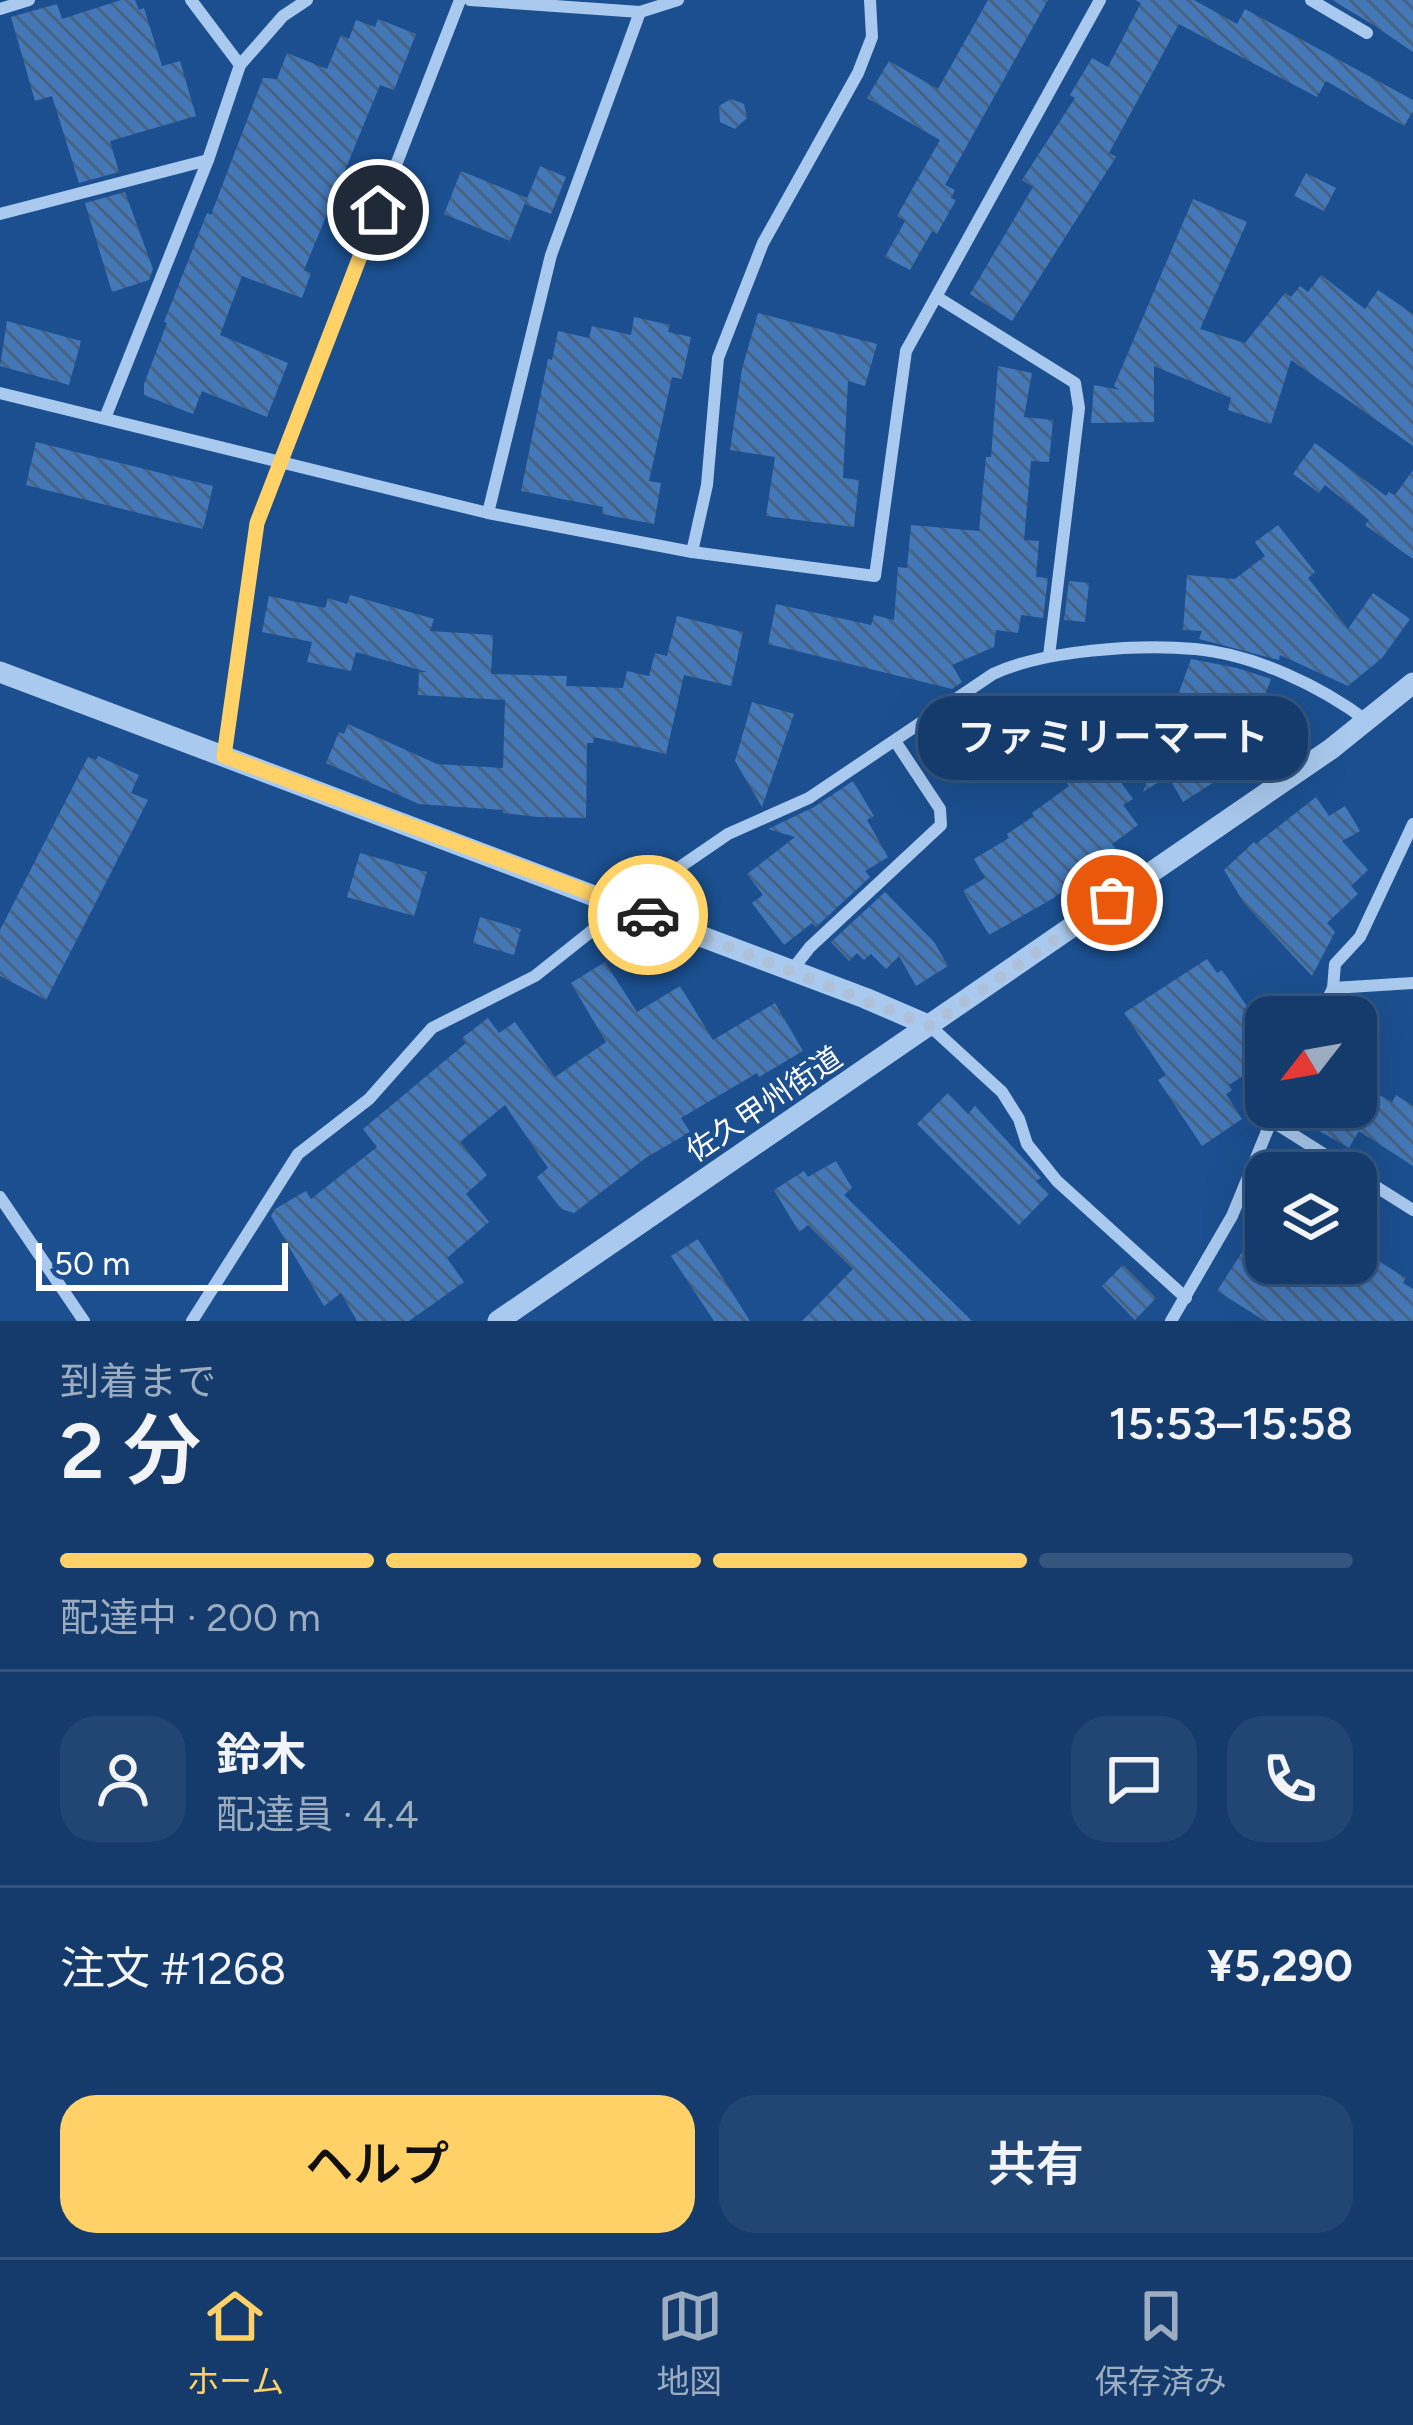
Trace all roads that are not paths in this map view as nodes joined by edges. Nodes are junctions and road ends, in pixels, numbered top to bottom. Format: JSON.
{"nodes":[{"id":1,"x":29,"y":0,"type":"edge"},
{"id":2,"x":191,"y":0,"type":"edge"},
{"id":3,"x":307,"y":0,"type":"edge"},
{"id":4,"x":460,"y":0,"type":"edge"},
{"id":5,"x":470,"y":0,"type":"edge"},
{"id":6,"x":678,"y":0,"type":"edge"},
{"id":7,"x":870,"y":0,"type":"edge"},
{"id":8,"x":1100,"y":0,"type":"edge"},
{"id":9,"x":1311,"y":0,"type":"edge"},
{"id":10,"x":0,"y":9,"type":"edge"},
{"id":11,"x":640,"y":12,"type":"junction"},
{"id":12,"x":1367,"y":33,"type":"dead end"},
{"id":13,"x":240,"y":64,"type":"junction"},
{"id":14,"x":208,"y":160,"type":"junction"},
{"id":15,"x":0,"y":214,"type":"edge"},
{"id":16,"x":937,"y":297,"type":"junction"},
{"id":17,"x":0,"y":393,"type":"edge"},
{"id":18,"x":105,"y":418,"type":"junction"},
{"id":19,"x":278,"y":462,"type":"junction"},
{"id":20,"x":488,"y":513,"type":"junction"},
{"id":21,"x":692,"y":551,"type":"junction"},
{"id":22,"x":1049,"y":656,"type":"junction"},
{"id":23,"x":0,"y":672,"type":"edge"},
{"id":24,"x":1409,"y":694,"type":"edge"},
{"id":25,"x":1368,"y":721,"type":"junction"},
{"id":26,"x":895,"y":741,"type":"junction"},
{"id":27,"x":224,"y":756,"type":"junction"},
{"id":28,"x":1413,"y":824,"type":"edge"},
{"id":29,"x":623,"y":906,"type":"junction"},
{"id":30,"x":793,"y":970,"type":"junction"},
{"id":31,"x":1413,"y":983,"type":"edge"},
{"id":32,"x":1333,"y":988,"type":"junction"},
{"id":33,"x":1329,"y":996,"type":"edge"},
{"id":34,"x":930,"y":1026,"type":"junction"},
{"id":35,"x":1268,"y":1128,"type":"edge"},
{"id":36,"x":1293,"y":1128,"type":"edge"},
{"id":37,"x":1325,"y":1152,"type":"edge"},
{"id":38,"x":1377,"y":1188,"type":"edge"},
{"id":39,"x":0,"y":1197,"type":"edge"},
{"id":40,"x":1413,"y":1210,"type":"edge"},
{"id":41,"x":1186,"y":1298,"type":"junction"},
{"id":42,"x":84,"y":1321,"type":"edge"},
{"id":43,"x":192,"y":1321,"type":"edge"},
{"id":44,"x":498,"y":1321,"type":"edge"},
{"id":45,"x":1171,"y":1321,"type":"edge"}],
"edges":[{"from":1,"to":10,"type":"street"},
{"from":2,"to":13,"type":"street"},
{"from":3,"to":13,"type":"street"},
{"from":4,"to":19,"type":"street"},
{"from":5,"to":11,"type":"street"},
{"from":6,"to":11,"type":"street"},
{"from":7,"to":21,"type":"street"},
{"from":8,"to":16,"type":"street"},
{"from":9,"to":12,"type":"street"},
{"from":11,"to":20,"type":"street"},
{"from":13,"to":14,"type":"street"},
{"from":14,"to":15,"type":"street"},
{"from":14,"to":18,"type":"street"},
{"from":16,"to":21,"type":"street"},
{"from":16,"to":22,"type":"street"},
{"from":17,"to":18,"type":"street"},
{"from":18,"to":19,"type":"street"},
{"from":19,"to":20,"type":"street"},
{"from":19,"to":27,"type":"street"},
{"from":20,"to":21,"type":"street"},
{"from":22,"to":25,"type":"street"},
{"from":22,"to":26,"type":"street"},
{"from":23,"to":27,"type":"street"},
{"from":24,"to":25,"type":"street","name":"佐久甲州街道"},
{"from":25,"to":34,"type":"street","name":"佐久甲州街道"},
{"from":26,"to":29,"type":"street"},
{"from":26,"to":30,"type":"street"},
{"from":27,"to":29,"type":"street"},
{"from":28,"to":32,"type":"street"},
{"from":29,"to":30,"type":"street"},
{"from":29,"to":43,"type":"street"},
{"from":30,"to":34,"type":"street"},
{"from":31,"to":32,"type":"street"},
{"from":32,"to":33,"type":"street"},
{"from":34,"to":41,"type":"street"},
{"from":34,"to":44,"type":"street","name":"佐久甲州街道"},
{"from":35,"to":41,"type":"street"},
{"from":36,"to":37,"type":"street"},
{"from":38,"to":40,"type":"street"},
{"from":39,"to":42,"type":"street"},
{"from":41,"to":45,"type":"street"}]}
